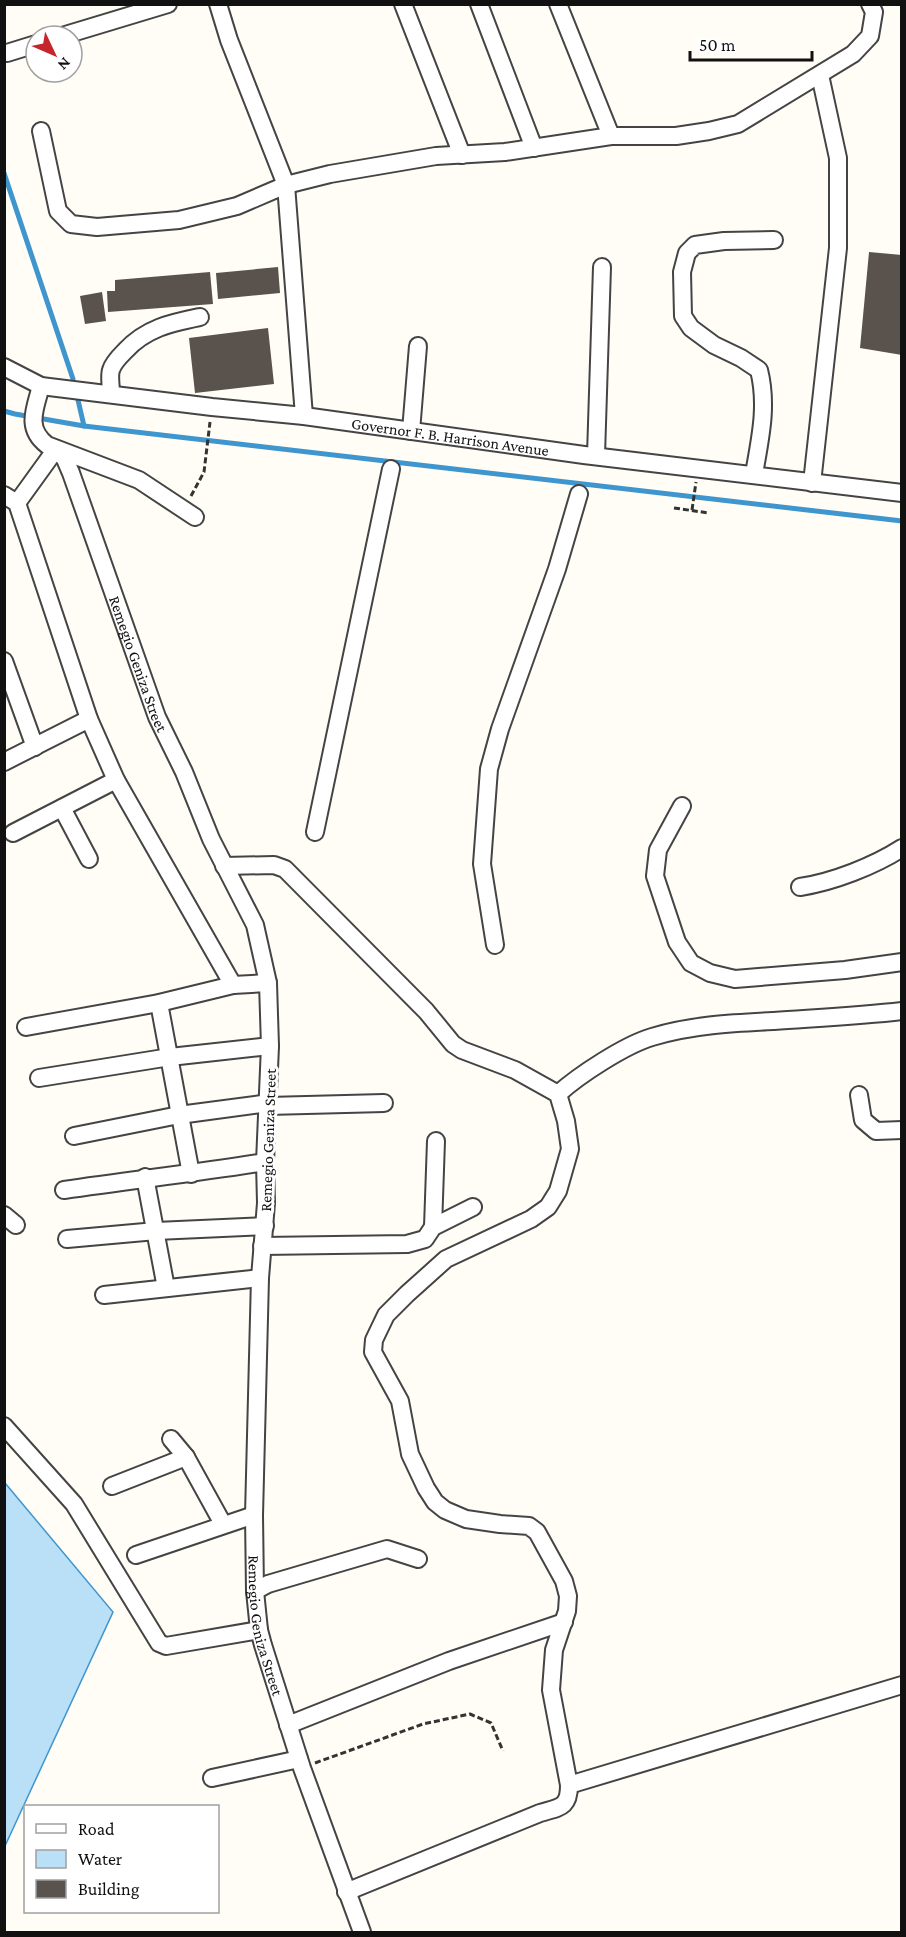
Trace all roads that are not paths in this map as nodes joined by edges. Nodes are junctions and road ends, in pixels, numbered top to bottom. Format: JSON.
{"nodes":[{"id":1,"x":168,"y":4,"type":"edge"},
{"id":2,"x":218,"y":4,"type":"edge"},
{"id":3,"x":403,"y":4,"type":"edge"},
{"id":4,"x":478,"y":4,"type":"edge"},
{"id":5,"x":558,"y":4,"type":"edge"},
{"id":6,"x":870,"y":4,"type":"edge"},
{"id":7,"x":84,"y":29,"type":"edge"},
{"id":8,"x":24,"y":48,"type":"edge"},
{"id":9,"x":7,"y":53,"type":"dead end"},
{"id":10,"x":820,"y":75,"type":"junction"},
{"id":11,"x":41,"y":131,"type":"dead end"},
{"id":12,"x":611,"y":136,"type":"junction"},
{"id":13,"x":534,"y":148,"type":"junction"},
{"id":14,"x":462,"y":155,"type":"junction"},
{"id":15,"x":286,"y":185,"type":"junction"},
{"id":16,"x":774,"y":240,"type":"dead end"},
{"id":17,"x":602,"y":267,"type":"dead end"},
{"id":18,"x":200,"y":317,"type":"dead end"},
{"id":19,"x":418,"y":346,"type":"dead end"},
{"id":20,"x":4,"y":367,"type":"edge"},
{"id":21,"x":41,"y":386,"type":"junction"},
{"id":22,"x":111,"y":393,"type":"junction"},
{"id":23,"x":304,"y":416,"type":"junction"},
{"id":24,"x":411,"y":431,"type":"junction"},
{"id":25,"x":56,"y":449,"type":"junction"},
{"id":26,"x":596,"y":455,"type":"junction"},
{"id":27,"x":391,"y":469,"type":"dead end"},
{"id":28,"x":754,"y":474,"type":"junction"},
{"id":29,"x":812,"y":483,"type":"junction"},
{"id":30,"x":902,"y":493,"type":"edge"},
{"id":31,"x":579,"y":494,"type":"dead end"},
{"id":32,"x":11,"y":499,"type":"edge"},
{"id":33,"x":190,"y":514,"type":"road end"},
{"id":34,"x":4,"y":661,"type":"edge"},
{"id":35,"x":88,"y":719,"type":"junction"},
{"id":36,"x":35,"y":747,"type":"junction"},
{"id":37,"x":4,"y":762,"type":"edge"},
{"id":38,"x":116,"y":780,"type":"junction"},
{"id":39,"x":682,"y":806,"type":"dead end"},
{"id":40,"x":62,"y":808,"type":"junction"},
{"id":41,"x":315,"y":832,"type":"dead end"},
{"id":42,"x":13,"y":833,"type":"dead end"},
{"id":43,"x":902,"y":848,"type":"edge"},
{"id":44,"x":89,"y":859,"type":"dead end"},
{"id":45,"x":224,"y":866,"type":"junction"},
{"id":46,"x":800,"y":886,"type":"dead end"},
{"id":47,"x":495,"y":945,"type":"dead end"},
{"id":48,"x":902,"y":962,"type":"edge"},
{"id":49,"x":268,"y":983,"type":"junction"},
{"id":50,"x":233,"y":985,"type":"junction"},
{"id":51,"x":159,"y":1003,"type":"junction"},
{"id":52,"x":902,"y":1011,"type":"edge"},
{"id":53,"x":26,"y":1027,"type":"dead end"},
{"id":54,"x":270,"y":1046,"type":"junction"},
{"id":55,"x":170,"y":1057,"type":"junction"},
{"id":56,"x":39,"y":1078,"type":"dead end"},
{"id":57,"x":558,"y":1094,"type":"junction"},
{"id":58,"x":859,"y":1095,"type":"dead end"},
{"id":59,"x":384,"y":1103,"type":"dead end"},
{"id":60,"x":268,"y":1104,"type":"junction"},
{"id":61,"x":179,"y":1115,"type":"junction"},
{"id":62,"x":902,"y":1130,"type":"edge"},
{"id":63,"x":74,"y":1136,"type":"dead end"},
{"id":64,"x":436,"y":1141,"type":"dead end"},
{"id":65,"x":265,"y":1162,"type":"junction"},
{"id":66,"x":191,"y":1174,"type":"junction"},
{"id":67,"x":145,"y":1177,"type":"junction"},
{"id":68,"x":64,"y":1190,"type":"dead end"},
{"id":69,"x":473,"y":1207,"type":"dead end"},
{"id":70,"x":265,"y":1226,"type":"junction"},
{"id":71,"x":433,"y":1227,"type":"junction"},
{"id":72,"x":156,"y":1231,"type":"junction"},
{"id":73,"x":67,"y":1239,"type":"dead end"},
{"id":74,"x":262,"y":1246,"type":"junction"},
{"id":75,"x":260,"y":1278,"type":"junction"},
{"id":76,"x":166,"y":1288,"type":"junction"},
{"id":77,"x":104,"y":1295,"type":"dead end"},
{"id":78,"x":4,"y":1426,"type":"edge"},
{"id":79,"x":171,"y":1439,"type":"dead end"},
{"id":80,"x":186,"y":1457,"type":"junction"},
{"id":81,"x":112,"y":1486,"type":"dead end"},
{"id":82,"x":254,"y":1515,"type":"junction"},
{"id":83,"x":224,"y":1524,"type":"junction"},
{"id":84,"x":136,"y":1555,"type":"dead end"},
{"id":85,"x":418,"y":1559,"type":"dead end"},
{"id":86,"x":255,"y":1591,"type":"junction"},
{"id":87,"x":564,"y":1622,"type":"junction"},
{"id":88,"x":259,"y":1630,"type":"junction"},
{"id":89,"x":902,"y":1685,"type":"edge"},
{"id":90,"x":288,"y":1725,"type":"junction"},
{"id":91,"x":301,"y":1763,"type":"junction"},
{"id":92,"x":212,"y":1778,"type":"dead end"},
{"id":93,"x":569,"y":1785,"type":"junction"},
{"id":94,"x":346,"y":1892,"type":"junction"},
{"id":95,"x":362,"y":1932,"type":"edge"}],
"edges":[{"from":1,"to":7,"type":"street"},
{"from":2,"to":15,"type":"street"},
{"from":3,"to":14,"type":"street"},
{"from":4,"to":13,"type":"street"},
{"from":5,"to":12,"type":"street"},
{"from":6,"to":10,"type":"street"},
{"from":8,"to":9,"type":"street"},
{"from":10,"to":12,"type":"street"},
{"from":10,"to":29,"type":"street"},
{"from":11,"to":15,"type":"street"},
{"from":12,"to":13,"type":"street"},
{"from":13,"to":14,"type":"street"},
{"from":14,"to":15,"type":"street"},
{"from":15,"to":23,"type":"street"},
{"from":16,"to":28,"type":"street"},
{"from":17,"to":26,"type":"street"},
{"from":18,"to":22,"type":"street"},
{"from":19,"to":24,"type":"street"},
{"from":20,"to":21,"type":"street","name":"Governor F. B. Harrison Avenue"},
{"from":21,"to":22,"type":"street","name":"Governor F. B. Harrison Avenue"},
{"from":21,"to":25,"type":"street","name":"Remegio Geniza Street"},
{"from":22,"to":23,"type":"street","name":"Governor F. B. Harrison Avenue"},
{"from":23,"to":24,"type":"street","name":"Governor F. B. Harrison Avenue"},
{"from":24,"to":26,"type":"street","name":"Governor F. B. Harrison Avenue"},
{"from":25,"to":32,"type":"street"},
{"from":25,"to":33,"type":"street"},
{"from":25,"to":45,"type":"street","name":"Remegio Geniza Street"},
{"from":26,"to":28,"type":"street","name":"Governor F. B. Harrison Avenue"},
{"from":27,"to":41,"type":"street"},
{"from":28,"to":29,"type":"street","name":"Governor F. B. Harrison Avenue"},
{"from":29,"to":30,"type":"street","name":"Governor F. B. Harrison Avenue"},
{"from":31,"to":47,"type":"street"},
{"from":32,"to":35,"type":"street"},
{"from":34,"to":36,"type":"street"},
{"from":35,"to":36,"type":"street"},
{"from":35,"to":38,"type":"street"},
{"from":36,"to":37,"type":"street"},
{"from":38,"to":40,"type":"street"},
{"from":38,"to":50,"type":"street"},
{"from":39,"to":48,"type":"street"},
{"from":40,"to":42,"type":"street"},
{"from":40,"to":44,"type":"street"},
{"from":43,"to":46,"type":"street"},
{"from":45,"to":49,"type":"street","name":"Remegio Geniza Street"},
{"from":45,"to":57,"type":"street"},
{"from":49,"to":50,"type":"street"},
{"from":49,"to":54,"type":"street","name":"Remegio Geniza Street"},
{"from":50,"to":51,"type":"street"},
{"from":51,"to":53,"type":"street"},
{"from":51,"to":55,"type":"street"},
{"from":52,"to":57,"type":"street"},
{"from":54,"to":55,"type":"street"},
{"from":54,"to":60,"type":"street","name":"Remegio Geniza Street"},
{"from":55,"to":56,"type":"street"},
{"from":55,"to":61,"type":"street"},
{"from":57,"to":87,"type":"street"},
{"from":58,"to":62,"type":"street"},
{"from":59,"to":60,"type":"street"},
{"from":60,"to":61,"type":"street"},
{"from":60,"to":65,"type":"street","name":"Remegio Geniza Street"},
{"from":61,"to":63,"type":"street"},
{"from":61,"to":66,"type":"street"},
{"from":64,"to":71,"type":"street"},
{"from":65,"to":66,"type":"street"},
{"from":65,"to":70,"type":"street","name":"Remegio Geniza Street"},
{"from":66,"to":67,"type":"street"},
{"from":67,"to":68,"type":"street"},
{"from":67,"to":72,"type":"street"},
{"from":69,"to":71,"type":"street"},
{"from":70,"to":72,"type":"street"},
{"from":70,"to":74,"type":"street","name":"Remegio Geniza Street"},
{"from":71,"to":74,"type":"street"},
{"from":72,"to":73,"type":"street"},
{"from":72,"to":76,"type":"street"},
{"from":74,"to":75,"type":"street","name":"Remegio Geniza Street"},
{"from":75,"to":76,"type":"street"},
{"from":75,"to":82,"type":"street","name":"Remegio Geniza Street"},
{"from":76,"to":77,"type":"street"},
{"from":78,"to":88,"type":"street"},
{"from":79,"to":80,"type":"street"},
{"from":80,"to":81,"type":"street"},
{"from":80,"to":83,"type":"street"},
{"from":82,"to":83,"type":"street"},
{"from":82,"to":86,"type":"street","name":"Remegio Geniza Street"},
{"from":83,"to":84,"type":"street"},
{"from":85,"to":86,"type":"street"},
{"from":86,"to":88,"type":"street","name":"Remegio Geniza Street"},
{"from":87,"to":90,"type":"street"},
{"from":87,"to":93,"type":"street"},
{"from":88,"to":90,"type":"street","name":"Remegio Geniza Street"},
{"from":89,"to":93,"type":"street"},
{"from":90,"to":91,"type":"street","name":"Remegio Geniza Street"},
{"from":91,"to":92,"type":"street"},
{"from":91,"to":94,"type":"street","name":"Remegio Geniza Street"},
{"from":93,"to":94,"type":"street"},
{"from":94,"to":95,"type":"street","name":"Remegio Geniza Street"}]}
